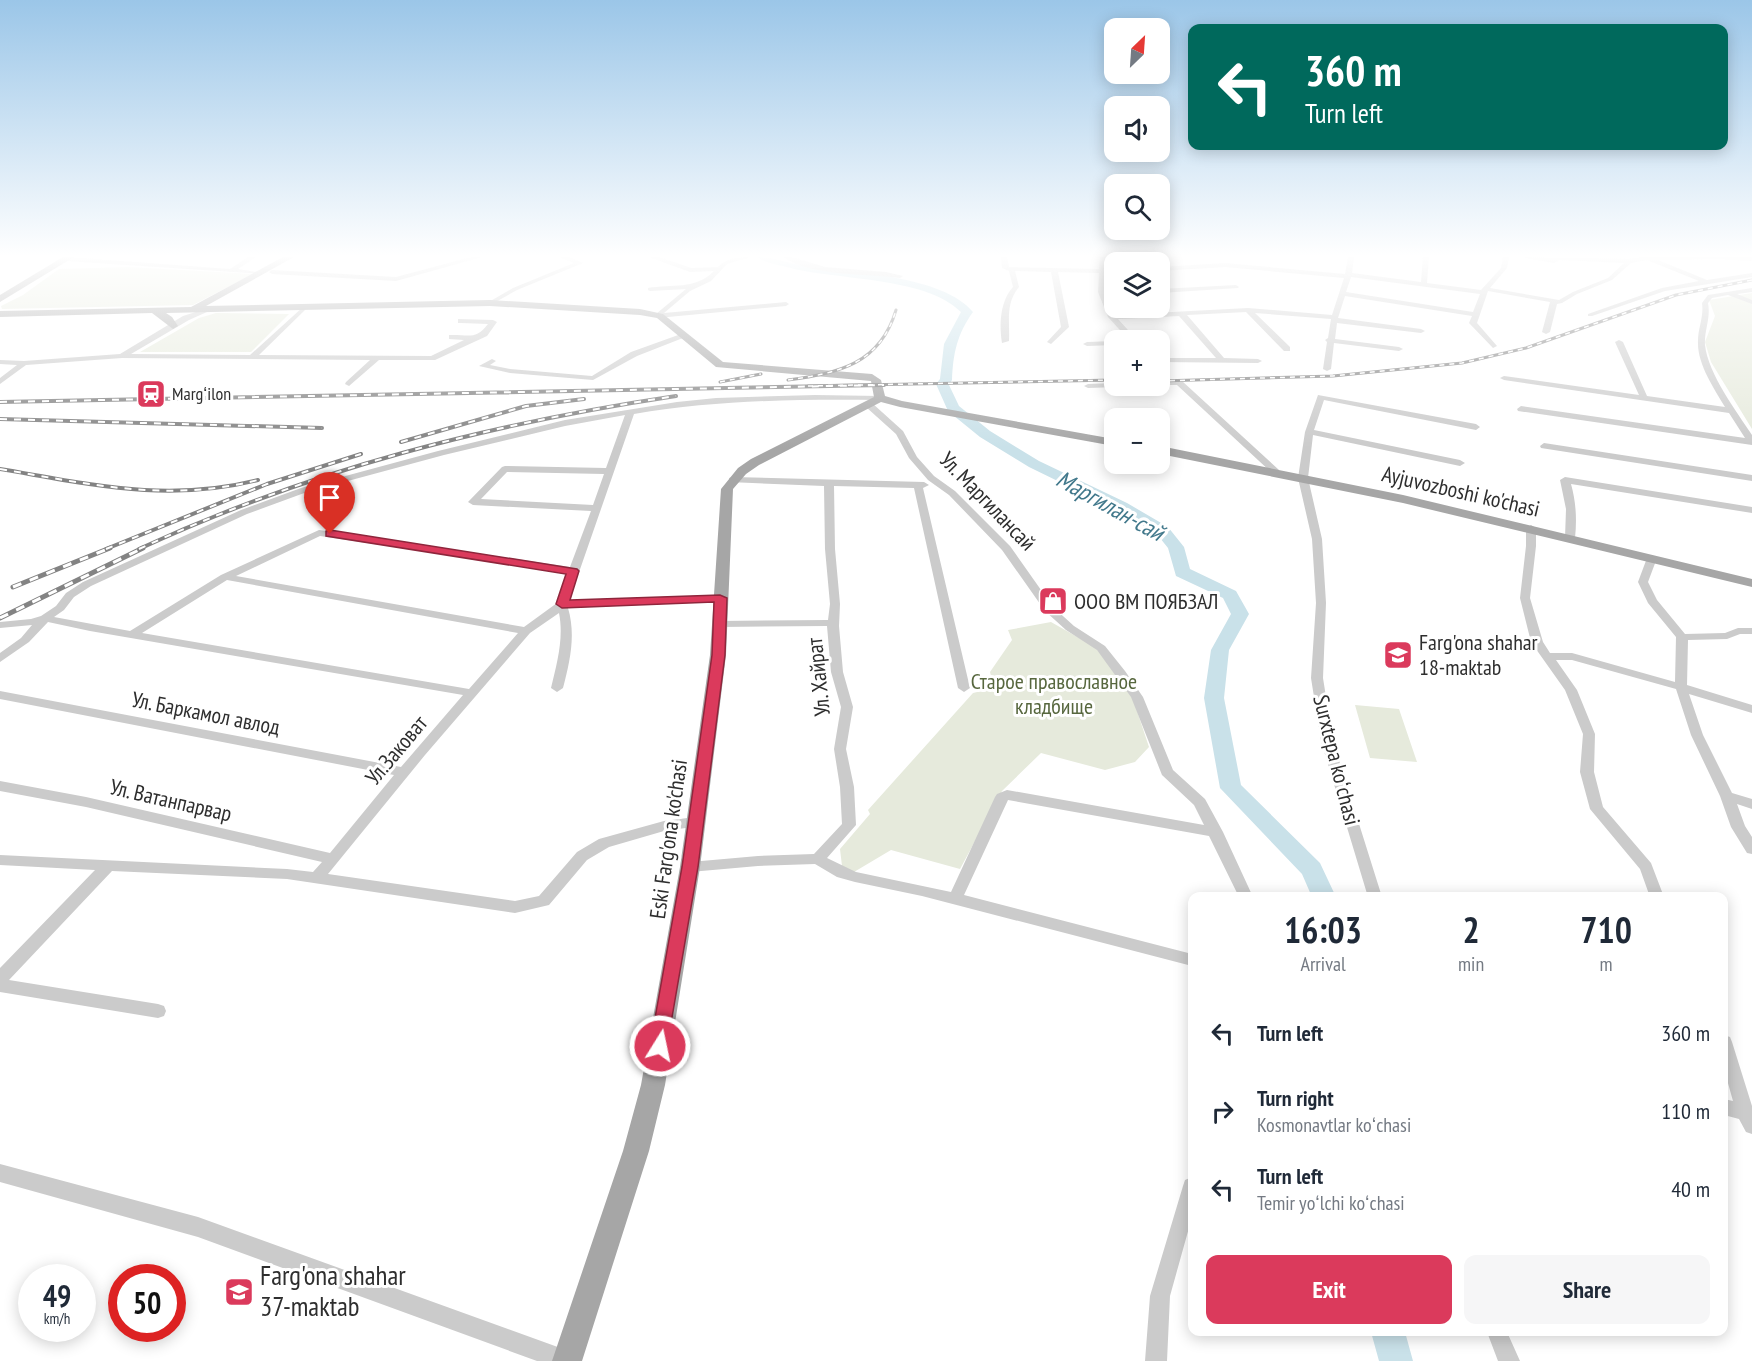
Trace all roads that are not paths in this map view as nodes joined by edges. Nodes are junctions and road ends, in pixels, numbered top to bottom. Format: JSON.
{"nodes":[{"id":1,"x":170,"y":321,"type":"edge"},
{"id":2,"x":182,"y":321,"type":"edge"},
{"id":3,"x":291,"y":321,"type":"edge"},
{"id":4,"x":461,"y":321,"type":"dead end"},
{"id":5,"x":665,"y":321,"type":"edge"},
{"id":6,"x":1007,"y":321,"type":"edge"},
{"id":7,"x":1064,"y":321,"type":"edge"},
{"id":8,"x":1187,"y":321,"type":"edge"},
{"id":9,"x":1259,"y":321,"type":"edge"},
{"id":10,"x":1333,"y":321,"type":"edge"},
{"id":11,"x":1349,"y":321,"type":"edge"},
{"id":12,"x":1474,"y":321,"type":"edge"},
{"id":13,"x":1548,"y":321,"type":"edge"},
{"id":14,"x":1707,"y":321,"type":"edge"},
{"id":15,"x":172,"y":326,"type":"junction"},
{"id":16,"x":1420,"y":332,"type":"dead end"},
{"id":17,"x":1545,"y":332,"type":"dead end"},
{"id":18,"x":684,"y":336,"type":"junction"},
{"id":19,"x":452,"y":337,"type":"dead end"},
{"id":20,"x":475,"y":339,"type":"junction"},
{"id":21,"x":1329,"y":340,"type":"junction"},
{"id":22,"x":1005,"y":341,"type":"dead end"},
{"id":23,"x":1051,"y":342,"type":"dead end"},
{"id":24,"x":1619,"y":342,"type":"dead end"},
{"id":25,"x":1104,"y":343,"type":"edge"},
{"id":26,"x":1087,"y":344,"type":"dead end"},
{"id":27,"x":1493,"y":346,"type":"dead end"},
{"id":28,"x":1287,"y":349,"type":"dead end"},
{"id":29,"x":1399,"y":349,"type":"dead end"},
{"id":30,"x":122,"y":356,"type":"junction"},
{"id":31,"x":252,"y":357,"type":"junction"},
{"id":32,"x":378,"y":357,"type":"junction"},
{"id":33,"x":1170,"y":360,"type":"edge"},
{"id":34,"x":492,"y":361,"type":"dead end"},
{"id":35,"x":1258,"y":361,"type":"dead end"},
{"id":36,"x":0,"y":362,"type":"edge"},
{"id":37,"x":1223,"y":362,"type":"junction"},
{"id":38,"x":24,"y":363,"type":"junction"},
{"id":39,"x":1327,"y":369,"type":"dead end"},
{"id":40,"x":1504,"y":378,"type":"dead end"},
{"id":41,"x":0,"y":382,"type":"edge"},
{"id":42,"x":1170,"y":383,"type":"edge"},
{"id":43,"x":349,"y":384,"type":"dead end"},
{"id":44,"x":1104,"y":385,"type":"edge"},
{"id":45,"x":1088,"y":386,"type":"dead end"},
{"id":46,"x":875,"y":394,"type":"junction"},
{"id":47,"x":1644,"y":399,"type":"junction"},
{"id":48,"x":1521,"y":409,"type":"dead end"},
{"id":49,"x":631,"y":411,"type":"junction"},
{"id":50,"x":1734,"y":411,"type":"junction"},
{"id":51,"x":1476,"y":427,"type":"dead end"},
{"id":52,"x":1309,"y":432,"type":"junction"},
{"id":53,"x":1104,"y":439,"type":"edge"},
{"id":54,"x":1752,"y":442,"type":"edge"},
{"id":55,"x":1544,"y":446,"type":"dead end"},
{"id":56,"x":1170,"y":452,"type":"edge"},
{"id":57,"x":1460,"y":462,"type":"dead end"},
{"id":58,"x":611,"y":471,"type":"junction"},
{"id":59,"x":1276,"y":472,"type":"junction"},
{"id":60,"x":1303,"y":478,"type":"junction"},
{"id":61,"x":1752,"y":478,"type":"edge"},
{"id":62,"x":732,"y":480,"type":"junction"},
{"id":63,"x":829,"y":483,"type":"junction"},
{"id":64,"x":918,"y":485,"type":"junction"},
{"id":65,"x":939,"y":485,"type":"junction"},
{"id":66,"x":596,"y":508,"type":"junction"},
{"id":67,"x":1752,"y":510,"type":"edge"},
{"id":68,"x":1531,"y":528,"type":"junction"},
{"id":69,"x":1570,"y":537,"type":"junction"},
{"id":70,"x":1652,"y":558,"type":"junction"},
{"id":71,"x":573,"y":571,"type":"junction"},
{"id":72,"x":225,"y":577,"type":"junction"},
{"id":73,"x":1751,"y":584,"type":"edge"},
{"id":74,"x":720,"y":598,"type":"junction"},
{"id":75,"x":562,"y":604,"type":"junction"},
{"id":76,"x":45,"y":618,"type":"junction"},
{"id":77,"x":833,"y":623,"type":"junction"},
{"id":78,"x":720,"y":624,"type":"junction"},
{"id":79,"x":0,"y":625,"type":"edge"},
{"id":80,"x":526,"y":631,"type":"junction"},
{"id":81,"x":1752,"y":631,"type":"edge"},
{"id":82,"x":132,"y":635,"type":"junction"},
{"id":83,"x":1682,"y":637,"type":"junction"},
{"id":84,"x":1546,"y":656,"type":"junction"},
{"id":85,"x":0,"y":658,"type":"edge"},
{"id":86,"x":1681,"y":687,"type":"junction"},
{"id":87,"x":557,"y":688,"type":"dead end"},
{"id":88,"x":964,"y":688,"type":"dead end"},
{"id":89,"x":471,"y":693,"type":"junction"},
{"id":90,"x":0,"y":694,"type":"edge"},
{"id":91,"x":1752,"y":709,"type":"edge"},
{"id":92,"x":404,"y":772,"type":"junction"},
{"id":93,"x":0,"y":786,"type":"edge"},
{"id":94,"x":1727,"y":796,"type":"junction"},
{"id":95,"x":1752,"y":804,"type":"edge"},
{"id":96,"x":695,"y":822,"type":"junction"},
{"id":97,"x":1216,"y":832,"type":"junction"},
{"id":98,"x":1752,"y":849,"type":"edge"},
{"id":99,"x":333,"y":859,"type":"junction"},
{"id":100,"x":818,"y":859,"type":"junction"},
{"id":101,"x":1,"y":861,"type":"edge"},
{"id":102,"x":110,"y":864,"type":"junction"},
{"id":103,"x":690,"y":867,"type":"junction"},
{"id":104,"x":318,"y":877,"type":"junction"},
{"id":105,"x":1244,"y":892,"type":"edge"},
{"id":106,"x":1373,"y":892,"type":"edge"},
{"id":107,"x":1655,"y":892,"type":"edge"},
{"id":108,"x":955,"y":898,"type":"junction"},
{"id":109,"x":1188,"y":959,"type":"edge"},
{"id":110,"x":0,"y":979,"type":"edge"},
{"id":111,"x":0,"y":985,"type":"edge"},
{"id":112,"x":158,"y":1011,"type":"dead end"},
{"id":113,"x":1728,"y":1054,"type":"edge"},
{"id":114,"x":1728,"y":1109,"type":"edge"},
{"id":115,"x":1750,"y":1117,"type":"edge"},
{"id":116,"x":0,"y":1173,"type":"edge"},
{"id":117,"x":1188,"y":1200,"type":"edge"},
{"id":118,"x":1499,"y":1336,"type":"edge"},
{"id":119,"x":566,"y":1361,"type":"edge"},
{"id":120,"x":1156,"y":1361,"type":"edge"},
{"id":121,"x":1509,"y":1361,"type":"edge"}],
"edges":[{"from":1,"to":15,"type":"main road"},
{"from":2,"to":15,"type":"street"},
{"from":3,"to":31,"type":"street"},
{"from":4,"to":20,"type":"street"},
{"from":5,"to":18,"type":"main road"},
{"from":6,"to":22,"type":"street"},
{"from":7,"to":23,"type":"street"},
{"from":8,"to":37,"type":"street"},
{"from":9,"to":28,"type":"street"},
{"from":10,"to":21,"type":"street"},
{"from":11,"to":16,"type":"street"},
{"from":12,"to":27,"type":"street"},
{"from":13,"to":17,"type":"street"},
{"from":14,"to":50,"type":"street"},
{"from":15,"to":30,"type":"street"},
{"from":18,"to":34,"type":"street"},
{"from":18,"to":46,"type":"main road"},
{"from":19,"to":20,"type":"street"},
{"from":20,"to":32,"type":"street"},
{"from":21,"to":29,"type":"street"},
{"from":21,"to":39,"type":"street"},
{"from":24,"to":47,"type":"street"},
{"from":25,"to":26,"type":"street"},
{"from":30,"to":31,"type":"street"},
{"from":30,"to":38,"type":"street"},
{"from":31,"to":32,"type":"street"},
{"from":32,"to":43,"type":"street"},
{"from":33,"to":37,"type":"street"},
{"from":35,"to":37,"type":"street"},
{"from":36,"to":38,"type":"street"},
{"from":38,"to":41,"type":"street"},
{"from":40,"to":47,"type":"street"},
{"from":42,"to":59,"type":"street"},
{"from":44,"to":45,"type":"street"},
{"from":46,"to":49,"type":"street"},
{"from":46,"to":53,"type":"main road"},
{"from":46,"to":62,"type":"main road"},
{"from":46,"to":65,"type":"street","name":"Ул. Маргилансай"},
{"from":47,"to":50,"type":"street"},
{"from":48,"to":54,"type":"street"},
{"from":49,"to":58,"type":"street"},
{"from":49,"to":76,"type":"street"},
{"from":50,"to":54,"type":"street"},
{"from":51,"to":52,"type":"street"},
{"from":52,"to":57,"type":"street"},
{"from":52,"to":60,"type":"street"},
{"from":55,"to":61,"type":"street"},
{"from":56,"to":59,"type":"main road","name":"Ayjuvozboshi ko'chasi"},
{"from":58,"to":66,"type":"street"},
{"from":58,"to":66,"type":"street"},
{"from":59,"to":60,"type":"main road","name":"Ayjuvozboshi ko'chasi"},
{"from":60,"to":68,"type":"main road","name":"Ayjuvozboshi ko'chasi"},
{"from":60,"to":106,"type":"street","name":"Surxtepa koʻchasi"},
{"from":62,"to":63,"type":"street"},
{"from":62,"to":74,"type":"main road","name":"Eski Farg'ona ko'chasi"},
{"from":63,"to":64,"type":"street"},
{"from":63,"to":77,"type":"street","name":"Ул. Хайрат"},
{"from":64,"to":65,"type":"street"},
{"from":64,"to":88,"type":"street"},
{"from":65,"to":97,"type":"street","name":"Ул. Маргилансай"},
{"from":66,"to":71,"type":"street"},
{"from":67,"to":69,"type":"street"},
{"from":68,"to":69,"type":"main road","name":"Ayjuvozboshi ko'chasi"},
{"from":68,"to":84,"type":"street"},
{"from":69,"to":70,"type":"main road","name":"Ayjuvozboshi ko'chasi"},
{"from":70,"to":73,"type":"main road","name":"Ayjuvozboshi ko'chasi"},
{"from":70,"to":83,"type":"street"},
{"from":71,"to":72,"type":"street"},
{"from":71,"to":75,"type":"street"},
{"from":72,"to":80,"type":"street"},
{"from":72,"to":82,"type":"street"},
{"from":74,"to":75,"type":"street"},
{"from":74,"to":78,"type":"main road","name":"Eski Farg'ona ko'chasi"},
{"from":75,"to":80,"type":"street","name":"Ул.Заковат"},
{"from":75,"to":87,"type":"street"},
{"from":76,"to":79,"type":"street"},
{"from":76,"to":82,"type":"street"},
{"from":76,"to":85,"type":"street"},
{"from":77,"to":78,"type":"street"},
{"from":77,"to":100,"type":"street","name":"Ул. Хайрат"},
{"from":78,"to":96,"type":"main road","name":"Eski Farg'ona ko'chasi"},
{"from":80,"to":89,"type":"street","name":"Ул.Заковат"},
{"from":81,"to":83,"type":"street"},
{"from":82,"to":89,"type":"street"},
{"from":83,"to":86,"type":"street"},
{"from":84,"to":86,"type":"street"},
{"from":84,"to":107,"type":"street"},
{"from":86,"to":91,"type":"street"},
{"from":86,"to":94,"type":"street"},
{"from":89,"to":92,"type":"street","name":"Ул.Заковат"},
{"from":90,"to":92,"type":"street","name":"Ул. Баркамол авлод"},
{"from":92,"to":99,"type":"street","name":"Ул.Заковат"},
{"from":93,"to":99,"type":"street","name":"Ул. Ватанпарвар"},
{"from":94,"to":95,"type":"street"},
{"from":94,"to":98,"type":"street"},
{"from":96,"to":103,"type":"main road","name":"Eski Farg'ona ko'chasi"},
{"from":96,"to":104,"type":"street"},
{"from":97,"to":105,"type":"street","name":"Ул. Маргилансай"},
{"from":97,"to":108,"type":"street"},
{"from":99,"to":104,"type":"street","name":"Ул.Заковат"},
{"from":100,"to":103,"type":"street"},
{"from":100,"to":108,"type":"street"},
{"from":101,"to":102,"type":"street"},
{"from":102,"to":104,"type":"street"},
{"from":102,"to":110,"type":"street"},
{"from":103,"to":119,"type":"main road","name":"Eski Farg'ona ko'chasi"},
{"from":108,"to":109,"type":"street"},
{"from":111,"to":112,"type":"street"},
{"from":113,"to":115,"type":"street"},
{"from":114,"to":115,"type":"street"},
{"from":116,"to":119,"type":"street"},
{"from":117,"to":120,"type":"street"},
{"from":118,"to":121,"type":"street"}]}
